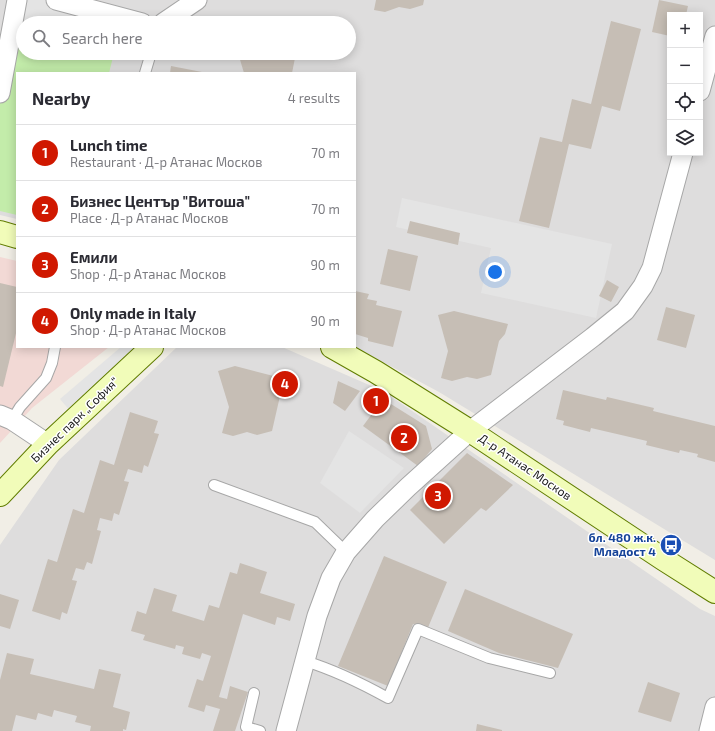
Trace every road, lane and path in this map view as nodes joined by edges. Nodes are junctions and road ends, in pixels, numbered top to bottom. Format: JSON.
{"nodes":[{"id":1,"x":17,"y":0,"type":"edge"},
{"id":2,"x":56,"y":0,"type":"edge"},
{"id":3,"x":197,"y":0,"type":"edge"},
{"id":4,"x":116,"y":16,"type":"edge"},
{"id":5,"x":173,"y":16,"type":"edge"},
{"id":6,"x":715,"y":36,"type":"edge"},
{"id":7,"x":149,"y":60,"type":"edge"},
{"id":8,"x":145,"y":72,"type":"edge"},
{"id":9,"x":702,"y":84,"type":"edge"},
{"id":10,"x":0,"y":93,"type":"edge"},
{"id":11,"x":682,"y":156,"type":"edge"},
{"id":12,"x":0,"y":232,"type":"edge"},
{"id":13,"x":16,"y":237,"type":"edge"},
{"id":14,"x":55,"y":348,"type":"edge"},
{"id":15,"x":151,"y":348,"type":"edge"},
{"id":16,"x":334,"y":348,"type":"edge"},
{"id":17,"x":6,"y":418,"type":"edge"},
{"id":18,"x":470,"y":431,"type":"junction"},
{"id":19,"x":48,"y":444,"type":"junction"},
{"id":20,"x":214,"y":485,"type":"dead end"},
{"id":21,"x":0,"y":495,"type":"edge"},
{"id":22,"x":346,"y":552,"type":"junction"},
{"id":23,"x":715,"y":592,"type":"edge"},
{"id":24,"x":305,"y":661,"type":"junction"},
{"id":25,"x":550,"y":673,"type":"dead end"},
{"id":26,"x":254,"y":693,"type":"dead end"},
{"id":27,"x":715,"y":707,"type":"edge"},
{"id":28,"x":260,"y":731,"type":"edge"},
{"id":29,"x":286,"y":731,"type":"edge"},
{"id":30,"x":709,"y":731,"type":"edge"}],
"edges":[{"from":1,"to":10,"type":"street"},
{"from":2,"to":4,"type":"street"},
{"from":3,"to":5,"type":"street"},
{"from":6,"to":9,"type":"street"},
{"from":7,"to":8,"type":"lane"},
{"from":11,"to":18,"type":"street"},
{"from":12,"to":13,"type":"street"},
{"from":14,"to":17,"type":"lane"},
{"from":15,"to":19,"type":"street","name":"Бизнес парк „София“"},
{"from":16,"to":18,"type":"street","name":"Д-р Атанас Москов"},
{"from":17,"to":19,"type":"street"},
{"from":18,"to":22,"type":"street"},
{"from":18,"to":23,"type":"street","name":"Д-р Атанас Москов"},
{"from":19,"to":21,"type":"street","name":"Бизнес парк „София“"},
{"from":20,"to":22,"type":"lane"},
{"from":22,"to":24,"type":"street"},
{"from":24,"to":25,"type":"lane"},
{"from":24,"to":29,"type":"street"},
{"from":26,"to":28,"type":"lane"},
{"from":27,"to":30,"type":"street"}]}
